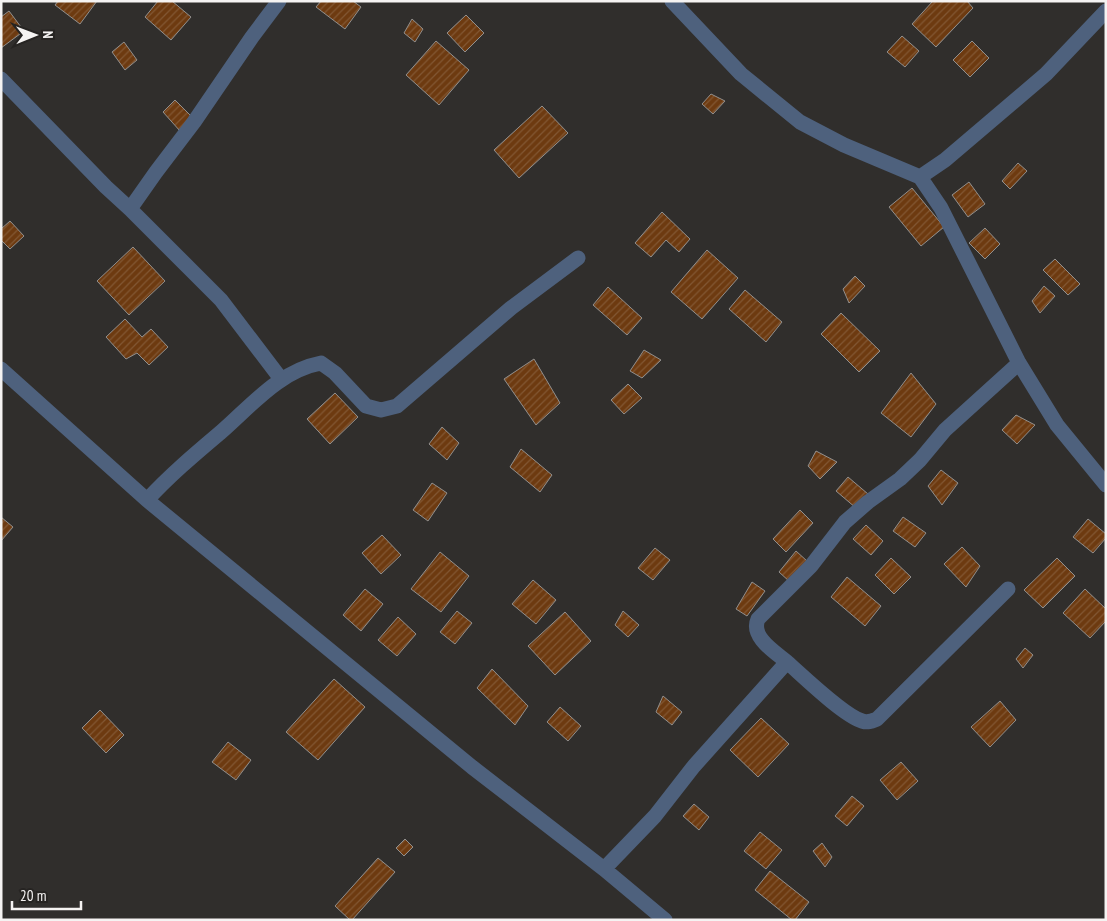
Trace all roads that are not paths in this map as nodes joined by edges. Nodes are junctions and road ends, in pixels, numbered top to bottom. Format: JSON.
{"nodes":[{"id":1,"x":279,"y":1,"type":"edge"},
{"id":2,"x":672,"y":1,"type":"edge"},
{"id":3,"x":1106,"y":11,"type":"edge"},
{"id":4,"x":1,"y":78,"type":"edge"},
{"id":5,"x":920,"y":177,"type":"junction"},
{"id":6,"x":130,"y":209,"type":"junction"},
{"id":7,"x":578,"y":258,"type":"dead end"},
{"id":8,"x":1018,"y":363,"type":"junction"},
{"id":9,"x":1,"y":369,"type":"edge"},
{"id":10,"x":281,"y":379,"type":"junction"},
{"id":11,"x":1106,"y":485,"type":"edge"},
{"id":12,"x":147,"y":500,"type":"junction"},
{"id":13,"x":1008,"y":589,"type":"dead end"},
{"id":14,"x":787,"y":662,"type":"junction"},
{"id":15,"x":604,"y":869,"type":"junction"},
{"id":16,"x":665,"y":920,"type":"edge"}],
"edges":[{"from":1,"to":6,"type":"street"},
{"from":2,"to":5,"type":"street"},
{"from":3,"to":5,"type":"street"},
{"from":4,"to":6,"type":"street"},
{"from":5,"to":8,"type":"street"},
{"from":6,"to":10,"type":"street"},
{"from":7,"to":10,"type":"street"},
{"from":8,"to":11,"type":"street"},
{"from":8,"to":14,"type":"street"},
{"from":9,"to":12,"type":"street"},
{"from":10,"to":12,"type":"street"},
{"from":12,"to":15,"type":"street"},
{"from":13,"to":14,"type":"street"},
{"from":14,"to":15,"type":"street"},
{"from":15,"to":16,"type":"street"}]}
